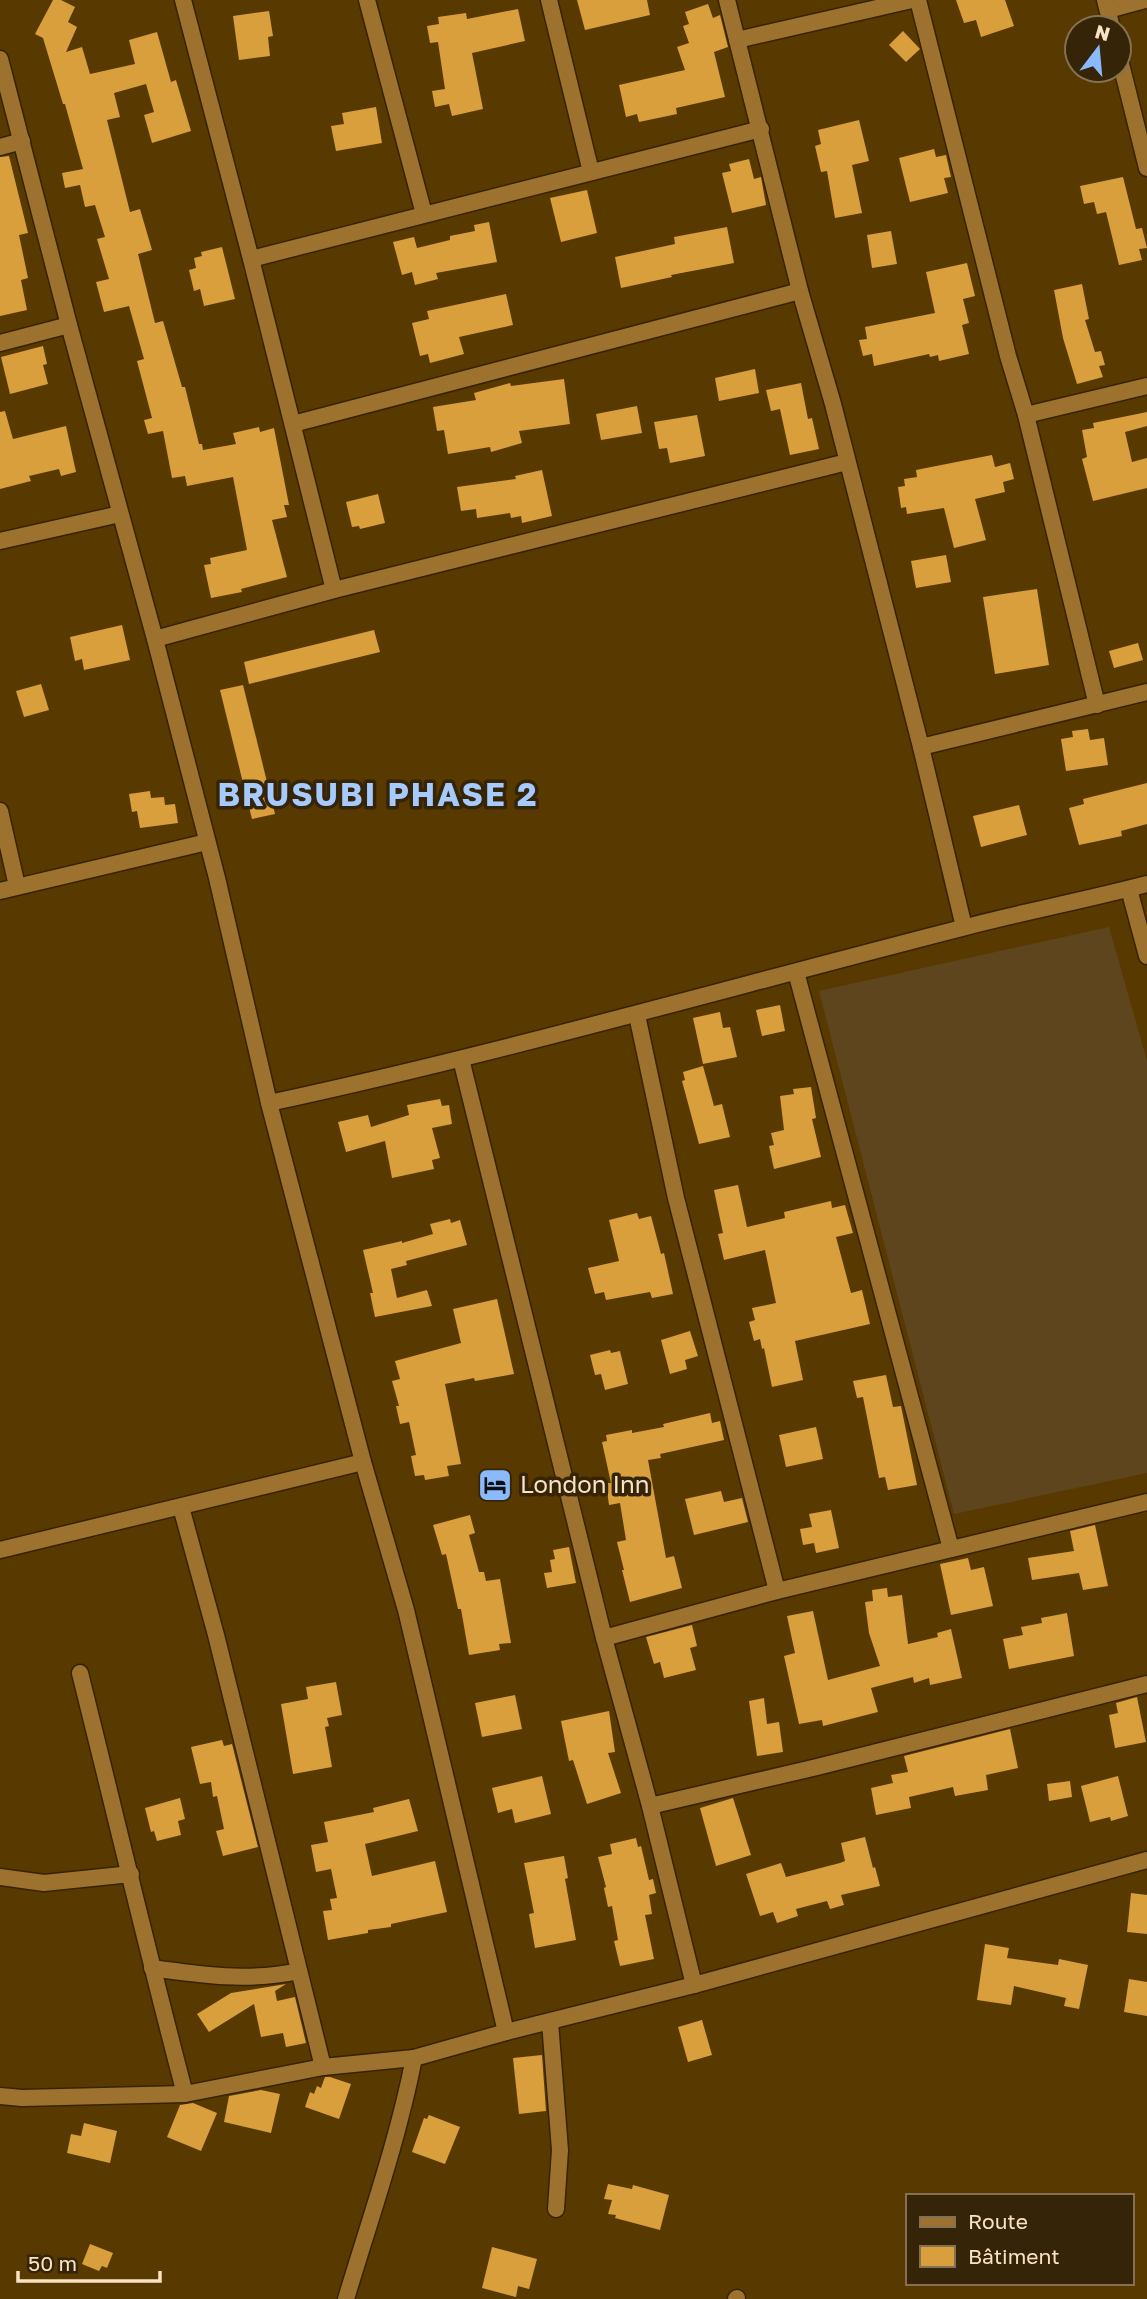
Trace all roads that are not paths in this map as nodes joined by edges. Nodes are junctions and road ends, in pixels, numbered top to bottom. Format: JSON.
{"nodes":[{"id":1,"x":183,"y":0,"type":"edge"},
{"id":2,"x":367,"y":0,"type":"edge"},
{"id":3,"x":549,"y":0,"type":"edge"},
{"id":4,"x":727,"y":0,"type":"edge"},
{"id":5,"x":912,"y":0,"type":"edge"},
{"id":6,"x":918,"y":0,"type":"edge"},
{"id":7,"x":1146,"y":0,"type":"edge"},
{"id":8,"x":1106,"y":5,"type":"edge"},
{"id":9,"x":737,"y":40,"type":"junction"},
{"id":10,"x":0,"y":59,"type":"edge"},
{"id":11,"x":1126,"y":84,"type":"edge"},
{"id":12,"x":761,"y":130,"type":"junction"},
{"id":13,"x":22,"y":141,"type":"junction"},
{"id":14,"x":0,"y":147,"type":"edge"},
{"id":15,"x":1147,"y":168,"type":"edge"},
{"id":16,"x":592,"y":172,"type":"junction"},
{"id":17,"x":424,"y":214,"type":"junction"},
{"id":18,"x":251,"y":259,"type":"junction"},
{"id":19,"x":800,"y":292,"type":"junction"},
{"id":20,"x":69,"y":325,"type":"junction"},
{"id":21,"x":0,"y":343,"type":"edge"},
{"id":22,"x":1147,"y":386,"type":"edge"},
{"id":23,"x":1026,"y":415,"type":"junction"},
{"id":24,"x":293,"y":424,"type":"junction"},
{"id":25,"x":847,"y":462,"type":"junction"},
{"id":26,"x":120,"y":514,"type":"junction"},
{"id":27,"x":0,"y":541,"type":"edge"},
{"id":28,"x":334,"y":590,"type":"junction"},
{"id":29,"x":155,"y":639,"type":"junction"},
{"id":30,"x":1147,"y":692,"type":"edge"},
{"id":31,"x":1097,"y":705,"type":"junction"},
{"id":32,"x":921,"y":747,"type":"junction"},
{"id":33,"x":0,"y":811,"type":"edge"},
{"id":34,"x":207,"y":842,"type":"junction"},
{"id":35,"x":1147,"y":884,"type":"edge"},
{"id":36,"x":17,"y":886,"type":"junction"},
{"id":37,"x":1129,"y":889,"type":"junction"},
{"id":38,"x":0,"y":891,"type":"edge"},
{"id":39,"x":964,"y":927,"type":"junction"},
{"id":40,"x":1147,"y":956,"type":"edge"},
{"id":41,"x":796,"y":972,"type":"junction"},
{"id":42,"x":637,"y":1015,"type":"junction"},
{"id":43,"x":461,"y":1059,"type":"junction"},
{"id":44,"x":269,"y":1103,"type":"junction"},
{"id":45,"x":363,"y":1462,"type":"junction"},
{"id":46,"x":1147,"y":1502,"type":"edge"},
{"id":47,"x":181,"y":1507,"type":"junction"},
{"id":48,"x":951,"y":1549,"type":"junction"},
{"id":49,"x":0,"y":1550,"type":"edge"},
{"id":50,"x":777,"y":1591,"type":"junction"},
{"id":51,"x":604,"y":1638,"type":"junction"},
{"id":52,"x":80,"y":1673,"type":"dead end"},
{"id":53,"x":1147,"y":1684,"type":"edge"},
{"id":54,"x":650,"y":1806,"type":"junction"},
{"id":55,"x":1147,"y":1860,"type":"edge"},
{"id":56,"x":131,"y":1874,"type":"junction"},
{"id":57,"x":0,"y":1877,"type":"edge"},
{"id":58,"x":152,"y":1968,"type":"junction"},
{"id":59,"x":299,"y":1970,"type":"junction"},
{"id":60,"x":694,"y":1985,"type":"junction"},
{"id":61,"x":550,"y":2022,"type":"junction"},
{"id":62,"x":506,"y":2032,"type":"junction"},
{"id":63,"x":414,"y":2057,"type":"junction"},
{"id":64,"x":323,"y":2067,"type":"junction"},
{"id":65,"x":186,"y":2094,"type":"junction"},
{"id":66,"x":0,"y":2096,"type":"edge"},
{"id":67,"x":556,"y":2209,"type":"dead end"},
{"id":68,"x":346,"y":2299,"type":"edge"}],
"edges":[{"from":1,"to":18,"type":"street"},
{"from":2,"to":17,"type":"street"},
{"from":3,"to":16,"type":"street"},
{"from":4,"to":9,"type":"street"},
{"from":5,"to":9,"type":"street"},
{"from":6,"to":23,"type":"street"},
{"from":7,"to":8,"type":"street"},
{"from":9,"to":12,"type":"street"},
{"from":10,"to":13,"type":"street"},
{"from":11,"to":15,"type":"street"},
{"from":12,"to":16,"type":"street"},
{"from":12,"to":19,"type":"street"},
{"from":13,"to":14,"type":"street"},
{"from":13,"to":20,"type":"street"},
{"from":16,"to":17,"type":"street"},
{"from":17,"to":18,"type":"street"},
{"from":18,"to":24,"type":"street"},
{"from":19,"to":24,"type":"street"},
{"from":19,"to":25,"type":"street"},
{"from":20,"to":21,"type":"street"},
{"from":20,"to":26,"type":"street"},
{"from":22,"to":23,"type":"street"},
{"from":23,"to":31,"type":"street"},
{"from":24,"to":28,"type":"street"},
{"from":25,"to":28,"type":"street"},
{"from":25,"to":32,"type":"street"},
{"from":26,"to":27,"type":"street"},
{"from":26,"to":29,"type":"street"},
{"from":28,"to":29,"type":"street"},
{"from":29,"to":34,"type":"street"},
{"from":30,"to":31,"type":"street"},
{"from":31,"to":32,"type":"street"},
{"from":32,"to":39,"type":"street"},
{"from":33,"to":36,"type":"street"},
{"from":34,"to":36,"type":"street"},
{"from":34,"to":44,"type":"street"},
{"from":35,"to":37,"type":"street"},
{"from":36,"to":38,"type":"street"},
{"from":37,"to":39,"type":"street"},
{"from":37,"to":40,"type":"street"},
{"from":39,"to":41,"type":"street"},
{"from":41,"to":42,"type":"street"},
{"from":41,"to":48,"type":"street"},
{"from":42,"to":43,"type":"street"},
{"from":42,"to":50,"type":"street"},
{"from":43,"to":44,"type":"street"},
{"from":43,"to":51,"type":"street"},
{"from":44,"to":45,"type":"street"},
{"from":45,"to":47,"type":"street"},
{"from":45,"to":62,"type":"street"},
{"from":46,"to":48,"type":"street"},
{"from":47,"to":49,"type":"street"},
{"from":47,"to":59,"type":"street"},
{"from":48,"to":50,"type":"street"},
{"from":50,"to":51,"type":"street"},
{"from":51,"to":54,"type":"street"},
{"from":52,"to":56,"type":"street"},
{"from":53,"to":54,"type":"street"},
{"from":54,"to":60,"type":"street"},
{"from":55,"to":60,"type":"street"},
{"from":56,"to":57,"type":"street"},
{"from":56,"to":58,"type":"street"},
{"from":58,"to":59,"type":"street"},
{"from":58,"to":65,"type":"street"},
{"from":59,"to":64,"type":"street"},
{"from":60,"to":61,"type":"street"},
{"from":61,"to":62,"type":"street"},
{"from":61,"to":67,"type":"street"},
{"from":62,"to":63,"type":"street"},
{"from":63,"to":64,"type":"street"},
{"from":63,"to":68,"type":"street"},
{"from":64,"to":65,"type":"street"},
{"from":65,"to":66,"type":"street"}]}
